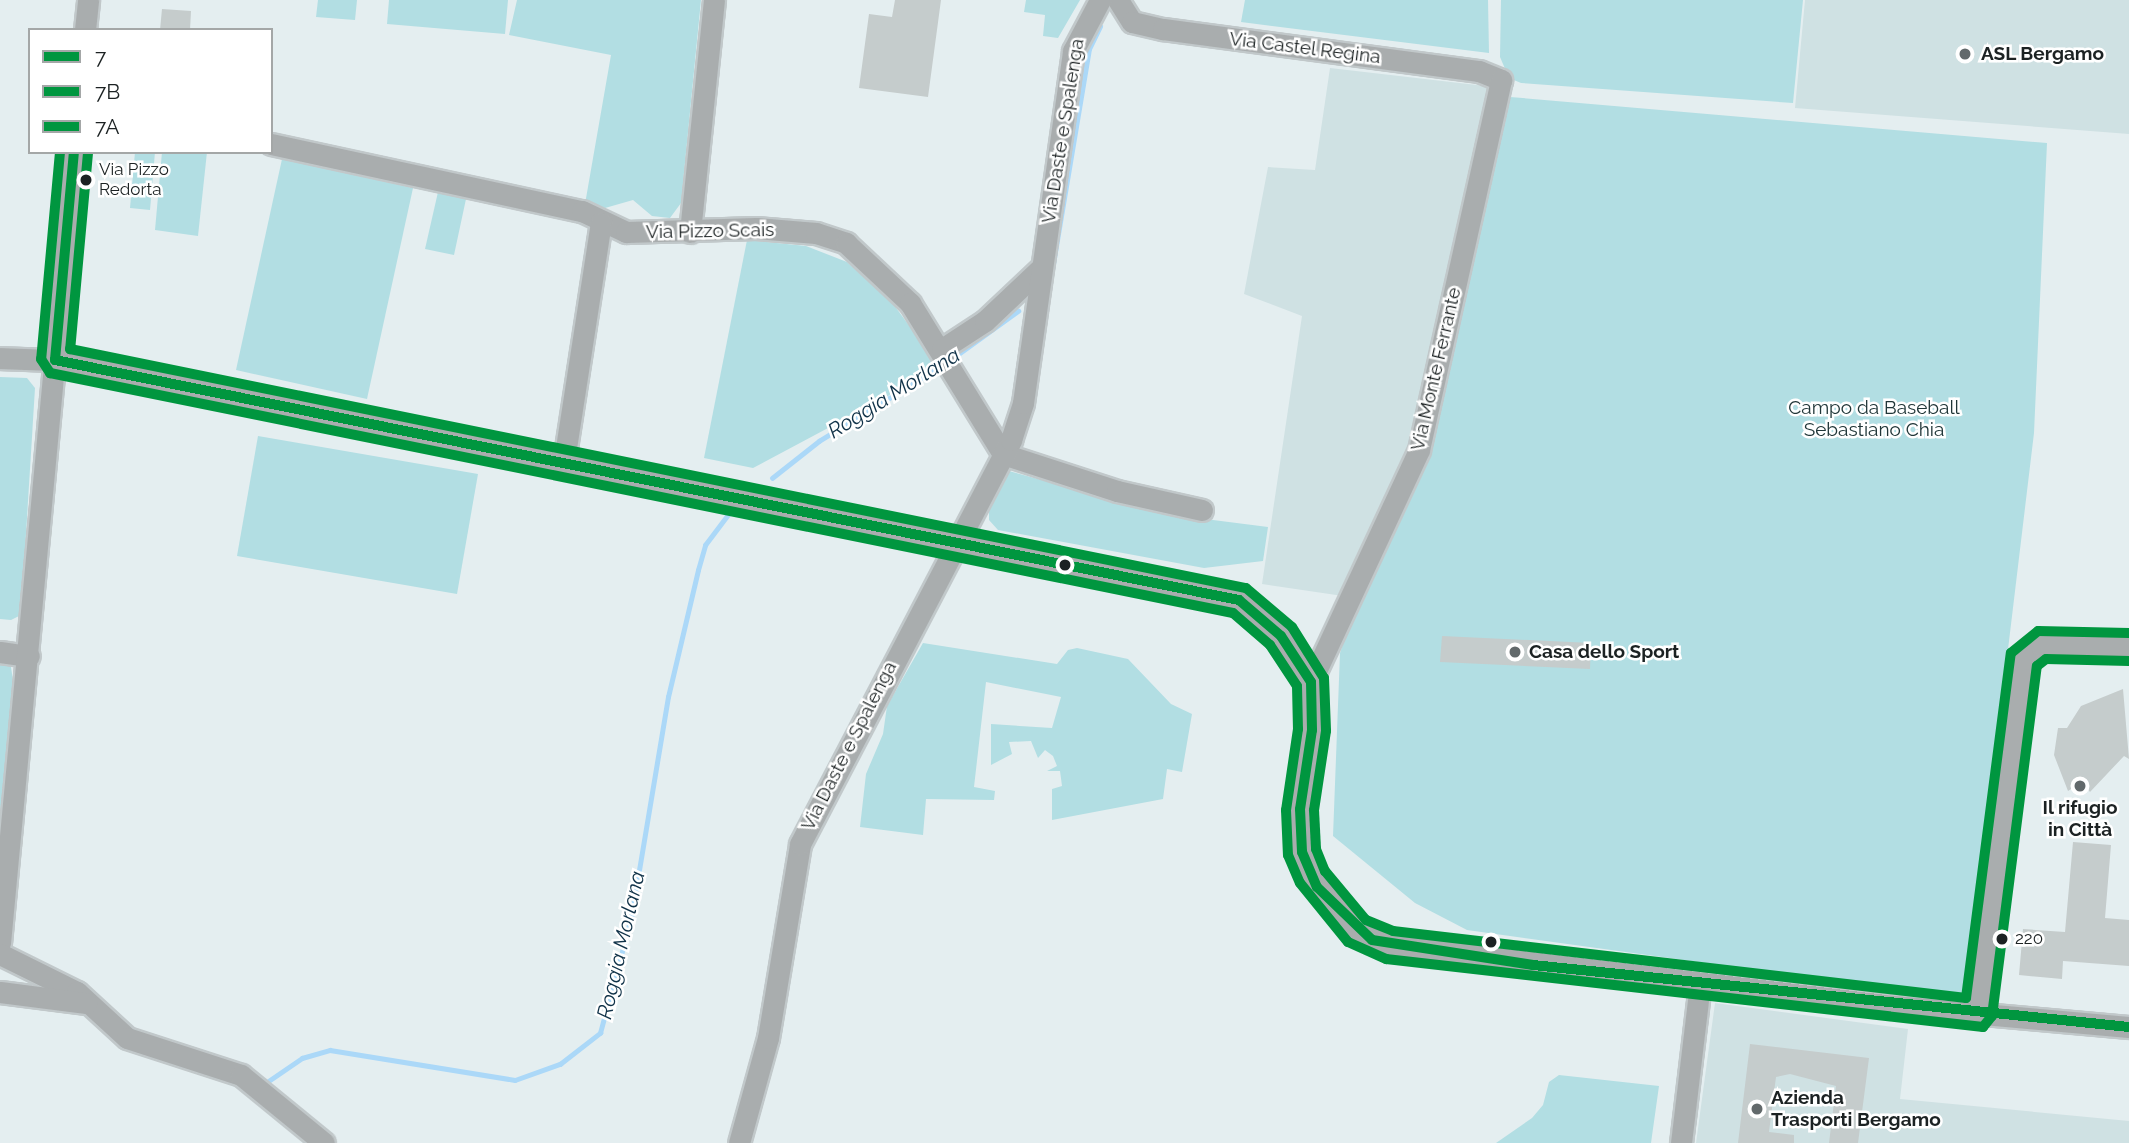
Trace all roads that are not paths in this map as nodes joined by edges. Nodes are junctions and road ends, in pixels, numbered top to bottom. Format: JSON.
{"nodes":[{"id":1,"x":88,"y":0,"type":"edge"},
{"id":2,"x":714,"y":0,"type":"edge"},
{"id":3,"x":1100,"y":0,"type":"edge"},
{"id":4,"x":1118,"y":0,"type":"edge"},
{"id":5,"x":85,"y":28,"type":"edge"},
{"id":6,"x":1501,"y":80,"type":"joint"},
{"id":7,"x":273,"y":144,"type":"edge"},
{"id":8,"x":74,"y":154,"type":"edge"},
{"id":9,"x":601,"y":223,"type":"junction"},
{"id":10,"x":690,"y":232,"type":"junction"},
{"id":11,"x":1041,"y":268,"type":"junction"},
{"id":12,"x":0,"y":358,"type":"edge"},
{"id":13,"x":55,"y":360,"type":"junction"},
{"id":14,"x":948,"y":360,"type":"junction"},
{"id":15,"x":1003,"y":454,"type":"junction"},
{"id":16,"x":564,"y":461,"type":"junction"},
{"id":17,"x":1202,"y":510,"type":"dead end"},
{"id":18,"x":960,"y":540,"type":"junction"},
{"id":19,"x":2129,"y":648,"type":"edge"},
{"id":20,"x":0,"y":652,"type":"edge"},
{"id":21,"x":29,"y":656,"type":"junction"},
{"id":22,"x":1311,"y":681,"type":"junction"},
{"id":23,"x":0,"y":943,"type":"edge"},
{"id":24,"x":0,"y":954,"type":"edge"},
{"id":25,"x":1700,"y":984,"type":"junction"},
{"id":26,"x":0,"y":992,"type":"edge"},
{"id":27,"x":91,"y":1004,"type":"junction"},
{"id":28,"x":1978,"y":1014,"type":"junction"},
{"id":29,"x":2129,"y":1027,"type":"edge"},
{"id":30,"x":324,"y":1143,"type":"edge"},
{"id":31,"x":739,"y":1143,"type":"edge"},
{"id":32,"x":1681,"y":1143,"type":"edge"}],
"edges":[{"from":1,"to":5,"type":"street"},
{"from":2,"to":10,"type":"street"},
{"from":3,"to":11,"type":"street","name":"Via Daste e Spalenga"},
{"from":4,"to":6,"type":"street","name":"Via Castel Regina"},
{"from":6,"to":22,"type":"street","name":"Via Monte Ferrante"},
{"from":7,"to":9,"type":"street","name":"Via Pizzo Scais"},
{"from":8,"to":13,"type":"street"},
{"from":9,"to":10,"type":"street","name":"Via Pizzo Scais"},
{"from":9,"to":16,"type":"street"},
{"from":10,"to":14,"type":"street","name":"Via Pizzo Scais"},
{"from":11,"to":14,"type":"street"},
{"from":11,"to":15,"type":"street","name":"Via Daste e Spalenga"},
{"from":12,"to":13,"type":"street"},
{"from":13,"to":16,"type":"street"},
{"from":13,"to":21,"type":"street"},
{"from":14,"to":15,"type":"street"},
{"from":15,"to":17,"type":"street"},
{"from":15,"to":18,"type":"street","name":"Via Daste e Spalenga"},
{"from":16,"to":18,"type":"street"},
{"from":18,"to":22,"type":"street"},
{"from":18,"to":31,"type":"street","name":"Via Daste e Spalenga"},
{"from":19,"to":28,"type":"street"},
{"from":20,"to":21,"type":"street"},
{"from":21,"to":23,"type":"street"},
{"from":22,"to":25,"type":"street"},
{"from":24,"to":27,"type":"street"},
{"from":25,"to":28,"type":"street"},
{"from":25,"to":32,"type":"street"},
{"from":26,"to":27,"type":"street"},
{"from":27,"to":30,"type":"street"},
{"from":28,"to":29,"type":"street"}]}
